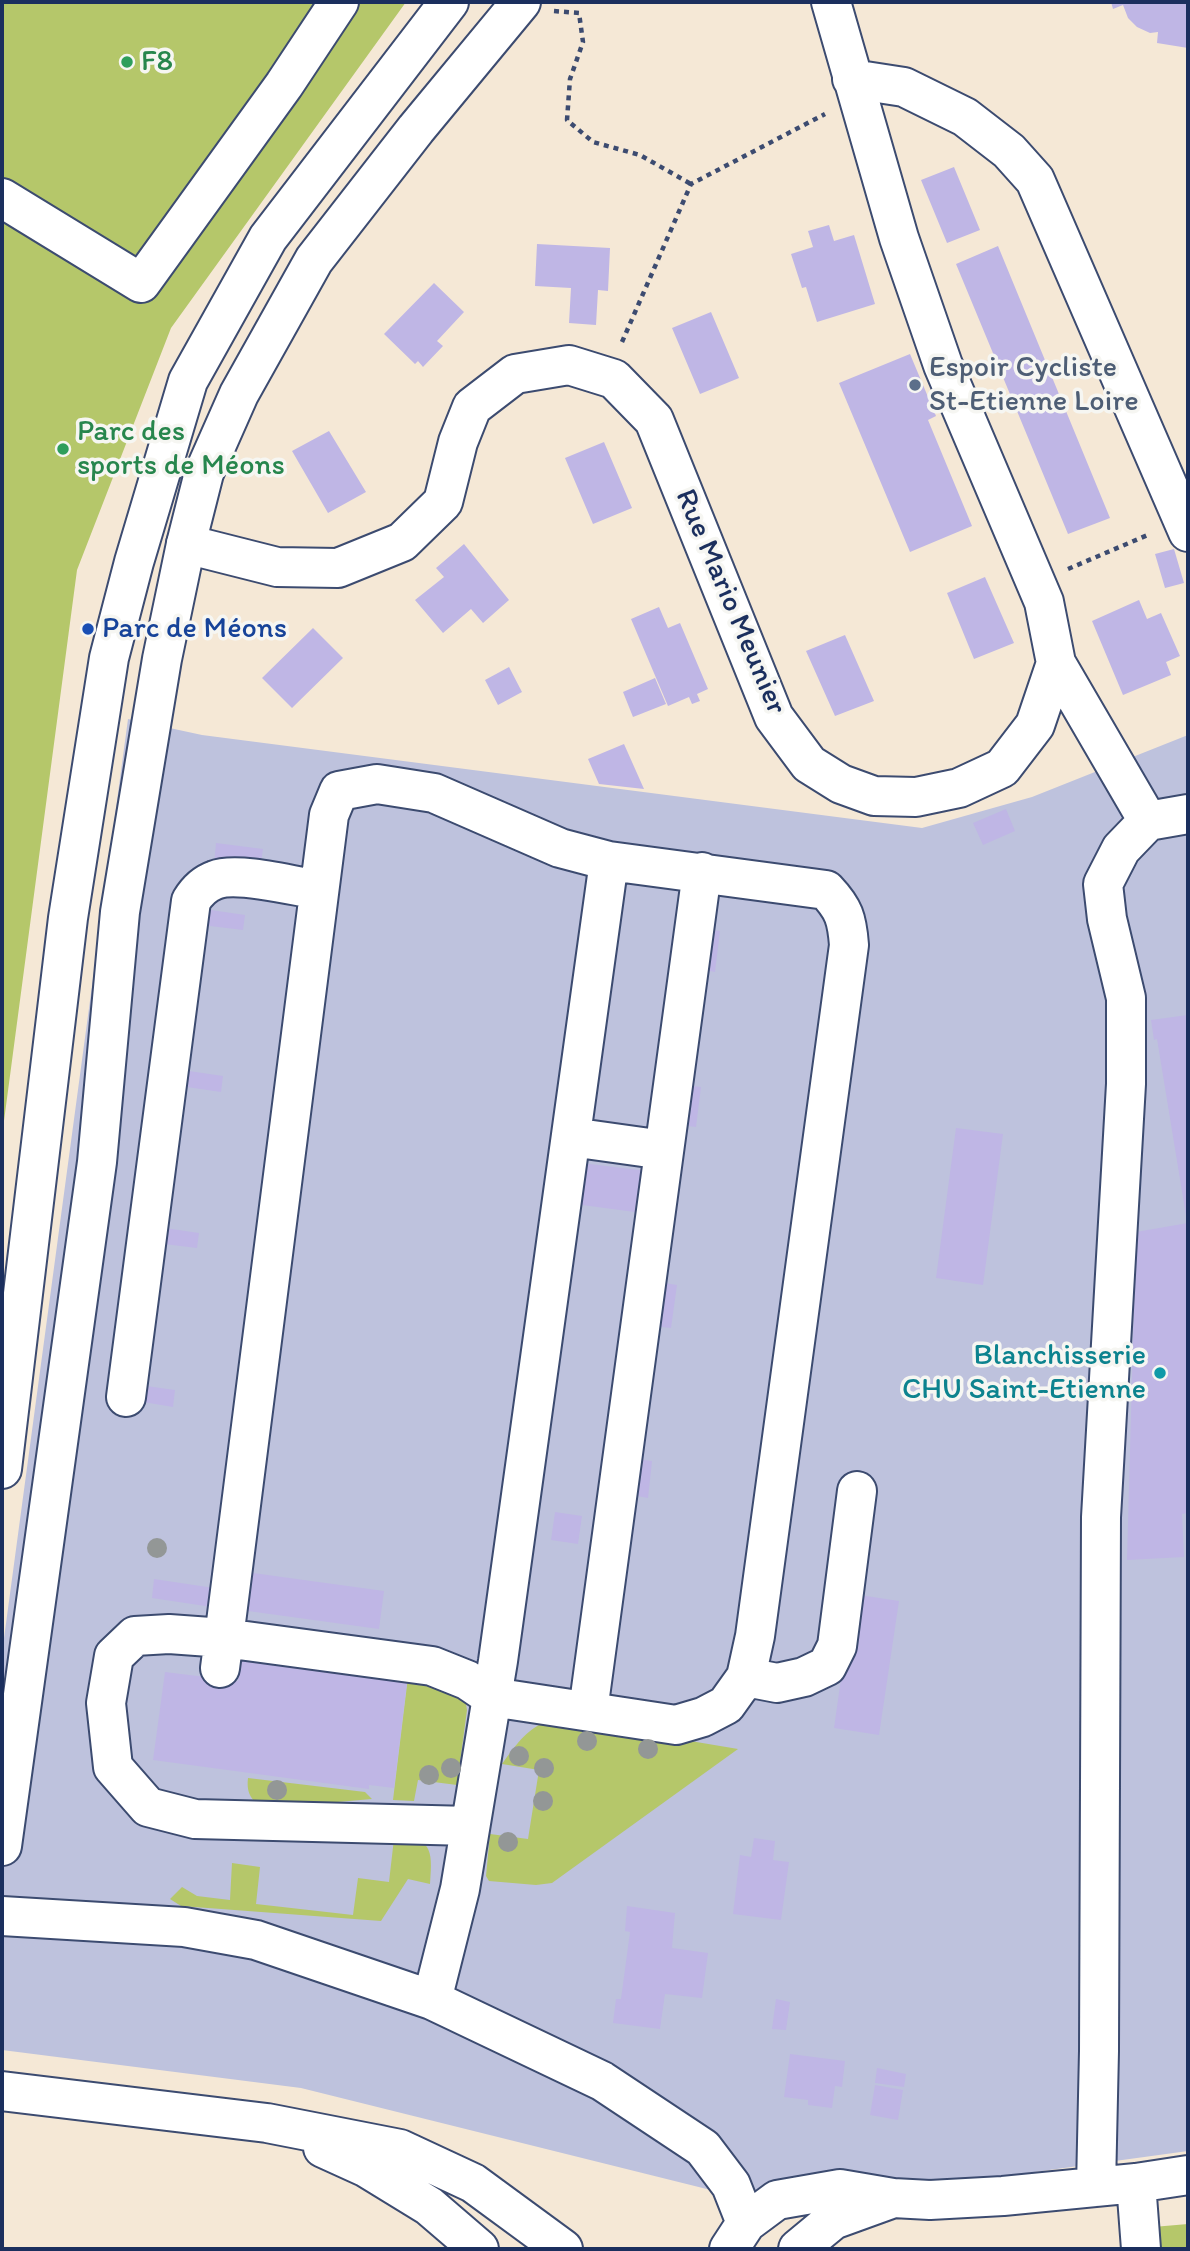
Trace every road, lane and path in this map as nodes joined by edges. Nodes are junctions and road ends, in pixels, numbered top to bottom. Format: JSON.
{"nodes":[{"id":1,"x":339,"y":2,"type":"edge"},
{"id":2,"x":449,"y":2,"type":"edge"},
{"id":3,"x":831,"y":2,"type":"edge"},
{"id":4,"x":534,"y":6,"type":"edge"},
{"id":5,"x":855,"y":88,"type":"junction"},
{"id":6,"x":691,"y":184,"type":"junction"},
{"id":7,"x":2,"y":198,"type":"edge"},
{"id":8,"x":607,"y":376,"type":"junction"},
{"id":9,"x":1186,"y":526,"type":"edge"},
{"id":10,"x":186,"y":544,"type":"junction"},
{"id":11,"x":1024,"y":555,"type":"junction"},
{"id":12,"x":1056,"y":663,"type":"junction"},
{"id":13,"x":1188,"y":814,"type":"edge"},
{"id":14,"x":1148,"y":821,"type":"junction"},
{"id":15,"x":609,"y":861,"type":"junction"},
{"id":16,"x":702,"y":872,"type":"junction"},
{"id":17,"x":319,"y":890,"type":"junction"},
{"id":18,"x":571,"y":1137,"type":"junction"},
{"id":19,"x":664,"y":1150,"type":"junction"},
{"id":20,"x":125,"y":1397,"type":"dead end"},
{"id":21,"x":2,"y":1463,"type":"edge"},
{"id":22,"x":857,"y":1491,"type":"dead end"},
{"id":23,"x":222,"y":1653,"type":"junction"},
{"id":24,"x":747,"y":1677,"type":"junction"},
{"id":25,"x":492,"y":1697,"type":"junction"},
{"id":26,"x":588,"y":1711,"type":"junction"},
{"id":27,"x":470,"y":1826,"type":"junction"},
{"id":28,"x":2,"y":1846,"type":"edge"},
{"id":29,"x":2,"y":1916,"type":"edge"},
{"id":30,"x":432,"y":2000,"type":"junction"},
{"id":31,"x":2,"y":2091,"type":"edge"},
{"id":32,"x":267,"y":2123,"type":"junction"},
{"id":33,"x":1188,"y":2175,"type":"edge"},
{"id":34,"x":1136,"y":2183,"type":"junction"},
{"id":35,"x":1096,"y":2187,"type":"junction"},
{"id":36,"x":893,"y":2198,"type":"junction"},
{"id":37,"x":737,"y":2236,"type":"edge"},
{"id":38,"x":480,"y":2249,"type":"edge"},
{"id":39,"x":563,"y":2249,"type":"edge"},
{"id":40,"x":798,"y":2249,"type":"edge"},
{"id":41,"x":1141,"y":2249,"type":"edge"}],
"edges":[{"from":1,"to":7,"type":"street"},
{"from":2,"to":21,"type":"street"},
{"from":3,"to":5,"type":"street","name":"Rue Mario Meunier"},
{"from":4,"to":6,"type":"path"},
{"from":4,"to":10,"type":"street"},
{"from":5,"to":6,"type":"path"},
{"from":5,"to":9,"type":"street"},
{"from":5,"to":11,"type":"street","name":"Rue Mario Meunier"},
{"from":6,"to":8,"type":"path"},
{"from":8,"to":10,"type":"street","name":"Rue Mario Meunier"},
{"from":8,"to":12,"type":"street","name":"Rue Mario Meunier"},
{"from":9,"to":11,"type":"path"},
{"from":10,"to":28,"type":"street"},
{"from":11,"to":12,"type":"street","name":"Rue Mario Meunier"},
{"from":12,"to":14,"type":"street"},
{"from":13,"to":14,"type":"street"},
{"from":14,"to":35,"type":"street"},
{"from":15,"to":16,"type":"street"},
{"from":15,"to":17,"type":"street"},
{"from":15,"to":18,"type":"street"},
{"from":16,"to":19,"type":"street"},
{"from":16,"to":24,"type":"street"},
{"from":17,"to":20,"type":"street"},
{"from":17,"to":23,"type":"street"},
{"from":18,"to":19,"type":"street"},
{"from":18,"to":25,"type":"street"},
{"from":19,"to":26,"type":"street"},
{"from":22,"to":24,"type":"street"},
{"from":23,"to":25,"type":"street"},
{"from":23,"to":27,"type":"street"},
{"from":24,"to":26,"type":"street"},
{"from":25,"to":26,"type":"street"},
{"from":25,"to":27,"type":"street"},
{"from":27,"to":30,"type":"street"},
{"from":29,"to":30,"type":"street"},
{"from":30,"to":37,"type":"street"},
{"from":31,"to":32,"type":"street"},
{"from":32,"to":38,"type":"street"},
{"from":32,"to":39,"type":"street"},
{"from":33,"to":34,"type":"street"},
{"from":34,"to":35,"type":"street"},
{"from":34,"to":41,"type":"street"},
{"from":35,"to":36,"type":"street"},
{"from":36,"to":37,"type":"street"},
{"from":36,"to":40,"type":"street"}]}
